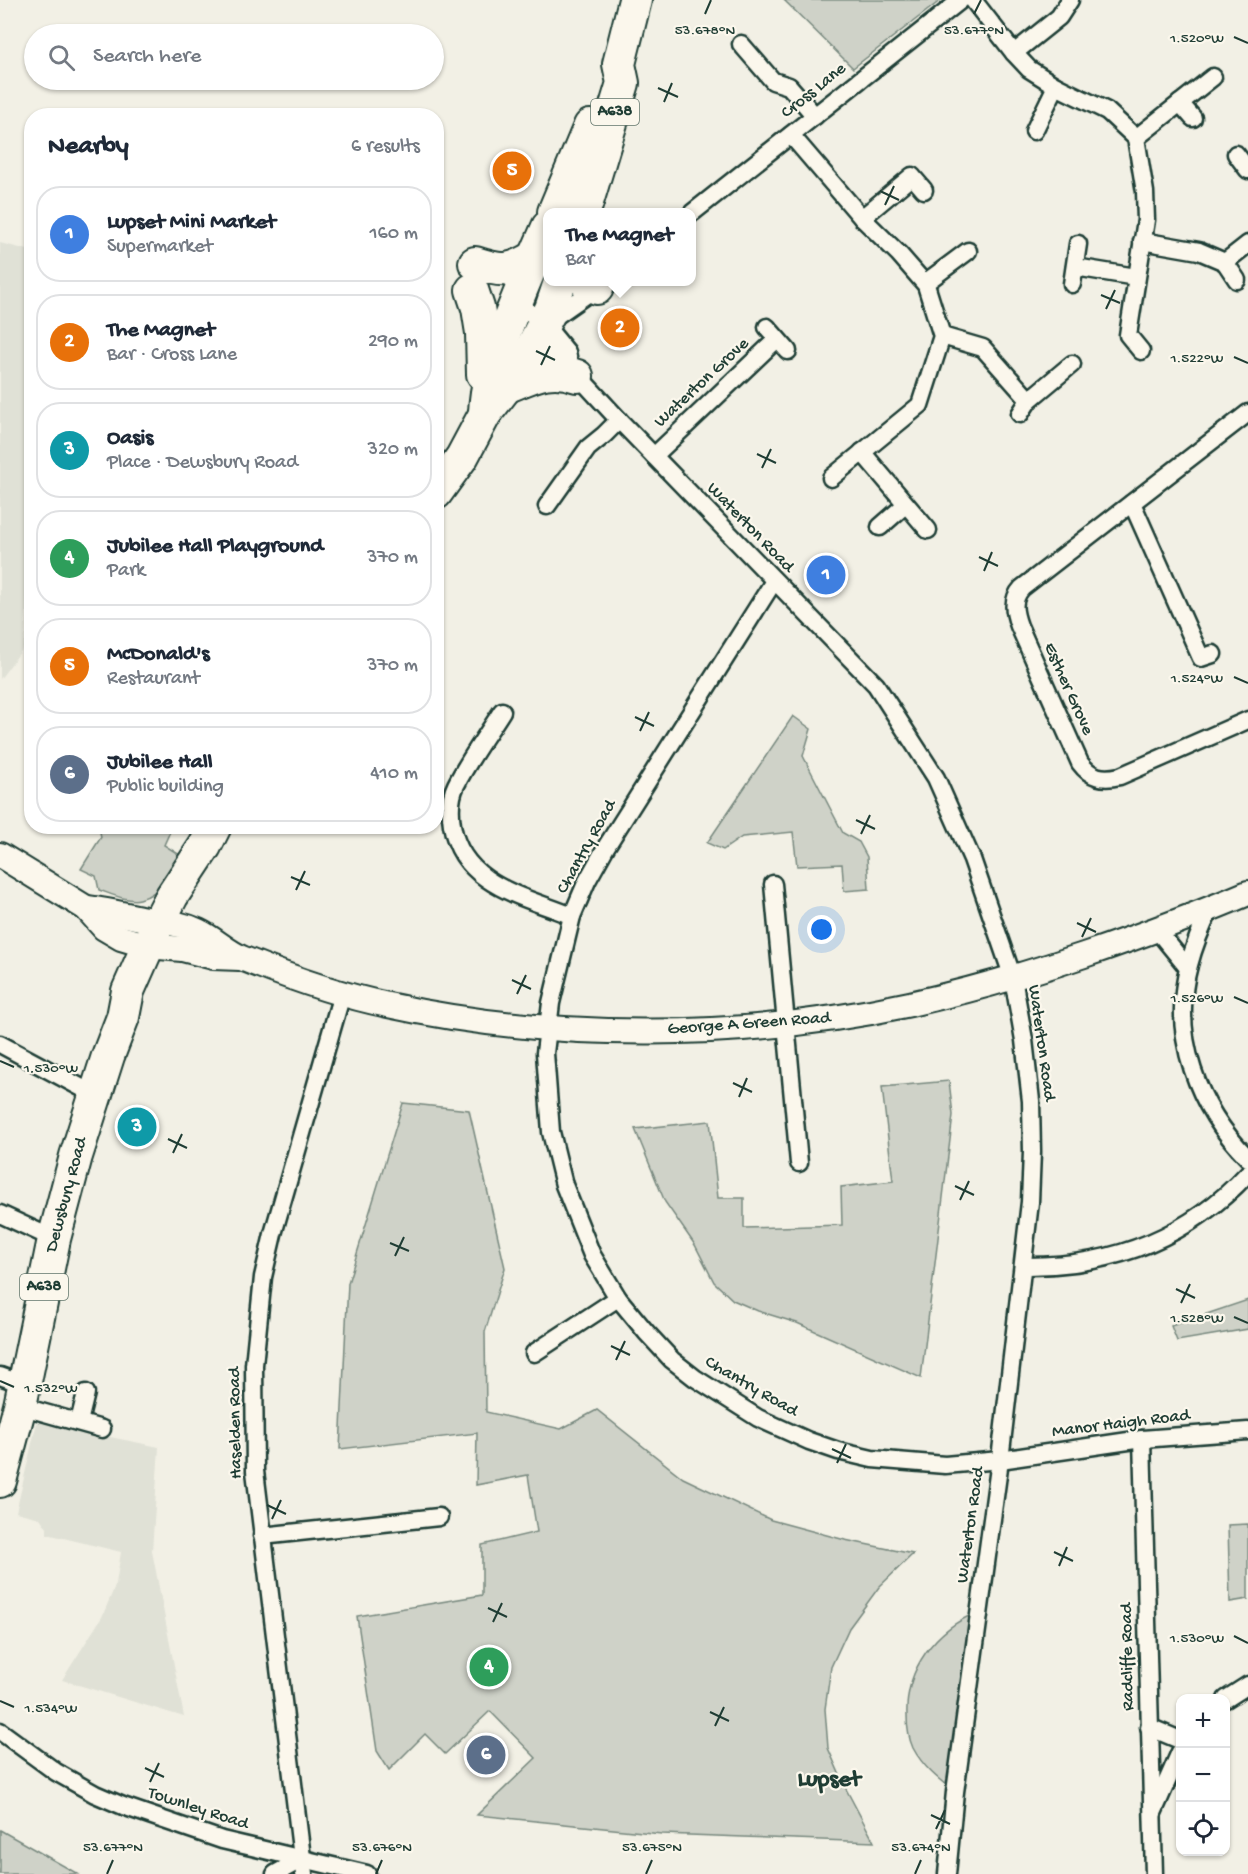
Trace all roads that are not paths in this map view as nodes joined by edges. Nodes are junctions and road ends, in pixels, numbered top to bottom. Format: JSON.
{"nodes":[{"id":1,"x":635,"y":0,"type":"edge"},
{"id":2,"x":961,"y":0,"type":"edge"},
{"id":3,"x":973,"y":0,"type":"edge"},
{"id":4,"x":1070,"y":0,"type":"edge"},
{"id":5,"x":752,"y":49,"type":"dead end"},
{"id":6,"x":1014,"y":53,"type":"junction"},
{"id":7,"x":620,"y":64,"type":"junction"},
{"id":8,"x":1213,"y":77,"type":"dead end"},
{"id":9,"x":1056,"y":86,"type":"junction"},
{"id":10,"x":1180,"y":103,"type":"junction"},
{"id":11,"x":815,"y":116,"type":"junction"},
{"id":12,"x":1193,"y":118,"type":"dead end"},
{"id":13,"x":1034,"y":131,"type":"dead end"},
{"id":14,"x":791,"y":135,"type":"junction"},
{"id":15,"x":1136,"y":138,"type":"junction"},
{"id":16,"x":1236,"y":154,"type":"dead end"},
{"id":17,"x":1248,"y":170,"type":"edge"},
{"id":18,"x":924,"y":190,"type":"dead end"},
{"id":19,"x":556,"y":208,"type":"edge"},
{"id":20,"x":586,"y":208,"type":"edge"},
{"id":21,"x":696,"y":210,"type":"edge"},
{"id":22,"x":862,"y":218,"type":"junction"},
{"id":23,"x":1142,"y":241,"type":"junction"},
{"id":24,"x":1078,"y":244,"type":"dead end"},
{"id":25,"x":1248,"y":244,"type":"edge"},
{"id":26,"x":968,"y":251,"type":"dead end"},
{"id":27,"x":1225,"y":262,"type":"junction"},
{"id":28,"x":541,"y":264,"type":"edge"},
{"id":29,"x":1075,"y":267,"type":"junction"},
{"id":30,"x":1136,"y":277,"type":"junction"},
{"id":31,"x":1237,"y":280,"type":"dead end"},
{"id":32,"x":925,"y":283,"type":"junction"},
{"id":33,"x":1072,"y":284,"type":"dead end"},
{"id":34,"x":557,"y":286,"type":"edge"},
{"id":35,"x":592,"y":286,"type":"edge"},
{"id":36,"x":526,"y":321,"type":"junction"},
{"id":37,"x":942,"y":336,"type":"junction"},
{"id":38,"x":777,"y":339,"type":"dead end"},
{"id":39,"x":1141,"y":351,"type":"dead end"},
{"id":40,"x":1071,"y":364,"type":"dead end"},
{"id":41,"x":573,"y":371,"type":"junction"},
{"id":42,"x":493,"y":397,"type":"junction"},
{"id":43,"x":1248,"y":413,"type":"edge"},
{"id":44,"x":618,"y":420,"type":"junction"},
{"id":45,"x":861,"y":452,"type":"junction"},
{"id":46,"x":654,"y":456,"type":"junction"},
{"id":47,"x":831,"y":478,"type":"dead end"},
{"id":48,"x":444,"y":482,"type":"edge"},
{"id":49,"x":1132,"y":503,"type":"junction"},
{"id":50,"x":905,"y":505,"type":"junction"},
{"id":51,"x":547,"y":506,"type":"dead end"},
{"id":52,"x":880,"y":527,"type":"dead end"},
{"id":53,"x":928,"y":530,"type":"dead end"},
{"id":54,"x":774,"y":581,"type":"junction"},
{"id":55,"x":1213,"y":654,"type":"dead end"},
{"id":56,"x":502,"y":711,"type":"dead end"},
{"id":57,"x":1248,"y":720,"type":"edge"},
{"id":58,"x":210,"y":836,"type":"edge"},
{"id":59,"x":0,"y":855,"type":"edge"},
{"id":60,"x":773,"y":884,"type":"dead end"},
{"id":61,"x":1248,"y":892,"type":"edge"},
{"id":62,"x":1210,"y":910,"type":"junction"},
{"id":63,"x":572,"y":916,"type":"junction"},
{"id":64,"x":1157,"y":930,"type":"junction"},
{"id":65,"x":163,"y":934,"type":"junction"},
{"id":66,"x":1188,"y":968,"type":"junction"},
{"id":67,"x":1013,"y":978,"type":"junction"},
{"id":68,"x":342,"y":994,"type":"junction"},
{"id":69,"x":787,"y":1024,"type":"junction"},
{"id":70,"x":549,"y":1027,"type":"junction"},
{"id":71,"x":0,"y":1044,"type":"edge"},
{"id":72,"x":95,"y":1095,"type":"junction"},
{"id":73,"x":1248,"y":1158,"type":"edge"},
{"id":74,"x":800,"y":1163,"type":"dead end"},
{"id":75,"x":1248,"y":1173,"type":"edge"},
{"id":76,"x":0,"y":1214,"type":"edge"},
{"id":77,"x":54,"y":1239,"type":"junction"},
{"id":78,"x":1023,"y":1266,"type":"junction"},
{"id":79,"x":618,"y":1298,"type":"junction"},
{"id":80,"x":534,"y":1353,"type":"dead end"},
{"id":81,"x":15,"y":1389,"type":"edge"},
{"id":82,"x":86,"y":1393,"type":"dead end"},
{"id":83,"x":79,"y":1422,"type":"junction"},
{"id":84,"x":102,"y":1428,"type":"dead end"},
{"id":85,"x":1248,"y":1431,"type":"edge"},
{"id":86,"x":1142,"y":1438,"type":"junction"},
{"id":87,"x":1000,"y":1461,"type":"junction"},
{"id":88,"x":0,"y":1481,"type":"edge"},
{"id":89,"x":439,"y":1517,"type":"dead end"},
{"id":90,"x":262,"y":1536,"type":"junction"},
{"id":91,"x":1248,"y":1684,"type":"edge"},
{"id":92,"x":1230,"y":1696,"type":"edge"},
{"id":93,"x":1149,"y":1727,"type":"junction"},
{"id":94,"x":0,"y":1731,"type":"edge"},
{"id":95,"x":1176,"y":1738,"type":"edge"},
{"id":96,"x":1176,"y":1761,"type":"edge"},
{"id":97,"x":1151,"y":1817,"type":"junction"},
{"id":98,"x":303,"y":1867,"type":"edge"},
{"id":99,"x":275,"y":1874,"type":"edge"},
{"id":100,"x":367,"y":1874,"type":"edge"},
{"id":101,"x":947,"y":1874,"type":"edge"},
{"id":102,"x":1154,"y":1874,"type":"edge"}],
"edges":[{"from":1,"to":7,"type":"highway","number":"A638"},
{"from":2,"to":11,"type":"street","name":"Cross Lane"},
{"from":3,"to":6,"type":"street"},
{"from":4,"to":6,"type":"street"},
{"from":5,"to":11,"type":"street"},
{"from":6,"to":9,"type":"street"},
{"from":7,"to":19,"type":"highway","number":"A638"},
{"from":7,"to":20,"type":"highway","number":"A638"},
{"from":8,"to":10,"type":"street"},
{"from":9,"to":13,"type":"street"},
{"from":9,"to":15,"type":"street"},
{"from":10,"to":12,"type":"street"},
{"from":10,"to":15,"type":"street"},
{"from":11,"to":14,"type":"street","name":"Cross Lane"},
{"from":14,"to":21,"type":"street","name":"Cross Lane"},
{"from":14,"to":22,"type":"street"},
{"from":15,"to":23,"type":"street"},
{"from":16,"to":17,"type":"street"},
{"from":18,"to":22,"type":"street"},
{"from":22,"to":32,"type":"street"},
{"from":23,"to":27,"type":"street"},
{"from":23,"to":30,"type":"street"},
{"from":24,"to":29,"type":"street"},
{"from":25,"to":27,"type":"street"},
{"from":26,"to":32,"type":"street"},
{"from":27,"to":31,"type":"street"},
{"from":28,"to":36,"type":"highway"},
{"from":28,"to":42,"type":"highway"},
{"from":29,"to":30,"type":"street"},
{"from":29,"to":33,"type":"street"},
{"from":30,"to":39,"type":"street"},
{"from":32,"to":37,"type":"street"},
{"from":34,"to":36,"type":"highway"},
{"from":35,"to":36,"type":"street"},
{"from":36,"to":41,"type":"street","name":"Waterton Road"},
{"from":36,"to":42,"type":"highway"},
{"from":37,"to":40,"type":"street"},
{"from":37,"to":45,"type":"street"},
{"from":38,"to":46,"type":"street","name":"Waterton Grove"},
{"from":41,"to":42,"type":"highway"},
{"from":41,"to":44,"type":"street","name":"Waterton Road"},
{"from":42,"to":48,"type":"highway"},
{"from":43,"to":49,"type":"street","name":"Esther Grove"},
{"from":44,"to":46,"type":"street","name":"Waterton Road"},
{"from":44,"to":51,"type":"street"},
{"from":45,"to":47,"type":"street"},
{"from":45,"to":50,"type":"street"},
{"from":46,"to":54,"type":"street","name":"Waterton Road"},
{"from":49,"to":55,"type":"street"},
{"from":49,"to":57,"type":"street","name":"Esther Grove"},
{"from":50,"to":52,"type":"street"},
{"from":50,"to":53,"type":"street"},
{"from":54,"to":63,"type":"street","name":"Chantry Road"},
{"from":54,"to":67,"type":"street","name":"Waterton Road"},
{"from":56,"to":63,"type":"street"},
{"from":58,"to":65,"type":"highway","name":"Dewsbury Road","number":"A638"},
{"from":59,"to":65,"type":"main road","name":"George A Green Road"},
{"from":60,"to":69,"type":"street"},
{"from":61,"to":62,"type":"main road","name":"George A Green Road"},
{"from":62,"to":64,"type":"main road","name":"George A Green Road"},
{"from":62,"to":66,"type":"street"},
{"from":63,"to":70,"type":"street","name":"Chantry Road"},
{"from":64,"to":66,"type":"street"},
{"from":64,"to":67,"type":"main road","name":"George A Green Road"},
{"from":65,"to":68,"type":"main road","name":"George A Green Road"},
{"from":65,"to":72,"type":"highway","name":"Dewsbury Road","number":"A638"},
{"from":66,"to":73,"type":"street"},
{"from":67,"to":69,"type":"main road","name":"George A Green Road"},
{"from":67,"to":78,"type":"street","name":"Waterton Road"},
{"from":68,"to":70,"type":"main road","name":"George A Green Road"},
{"from":68,"to":90,"type":"street","name":"Haselden Road"},
{"from":69,"to":70,"type":"main road","name":"George A Green Road"},
{"from":69,"to":74,"type":"street"},
{"from":70,"to":79,"type":"street","name":"Chantry Road"},
{"from":71,"to":72,"type":"street"},
{"from":72,"to":77,"type":"highway","name":"Dewsbury Road","number":"A638"},
{"from":75,"to":78,"type":"street"},
{"from":76,"to":77,"type":"street"},
{"from":77,"to":81,"type":"highway","name":"Dewsbury Road","number":"A638"},
{"from":78,"to":87,"type":"street","name":"Waterton Road"},
{"from":79,"to":80,"type":"street"},
{"from":79,"to":87,"type":"street","name":"Chantry Road"},
{"from":81,"to":83,"type":"street"},
{"from":81,"to":88,"type":"highway","name":"Dewsbury Road","number":"A638"},
{"from":82,"to":83,"type":"street"},
{"from":83,"to":84,"type":"street"},
{"from":85,"to":86,"type":"street","name":"Manor Haigh Road"},
{"from":86,"to":87,"type":"street","name":"Manor Haigh Road"},
{"from":86,"to":93,"type":"street","name":"Radcliffe Road"},
{"from":87,"to":101,"type":"street","name":"Waterton Road"},
{"from":89,"to":90,"type":"street"},
{"from":90,"to":98,"type":"street","name":"Haselden Road"},
{"from":91,"to":92,"type":"street"},
{"from":93,"to":95,"type":"street"},
{"from":93,"to":97,"type":"street","name":"Radcliffe Road"},
{"from":94,"to":98,"type":"street","name":"Townley Road"},
{"from":96,"to":97,"type":"street"},
{"from":97,"to":102,"type":"street","name":"Radcliffe Road"},
{"from":98,"to":99,"type":"street"},
{"from":98,"to":100,"type":"street","name":"Townley Road"}]}
